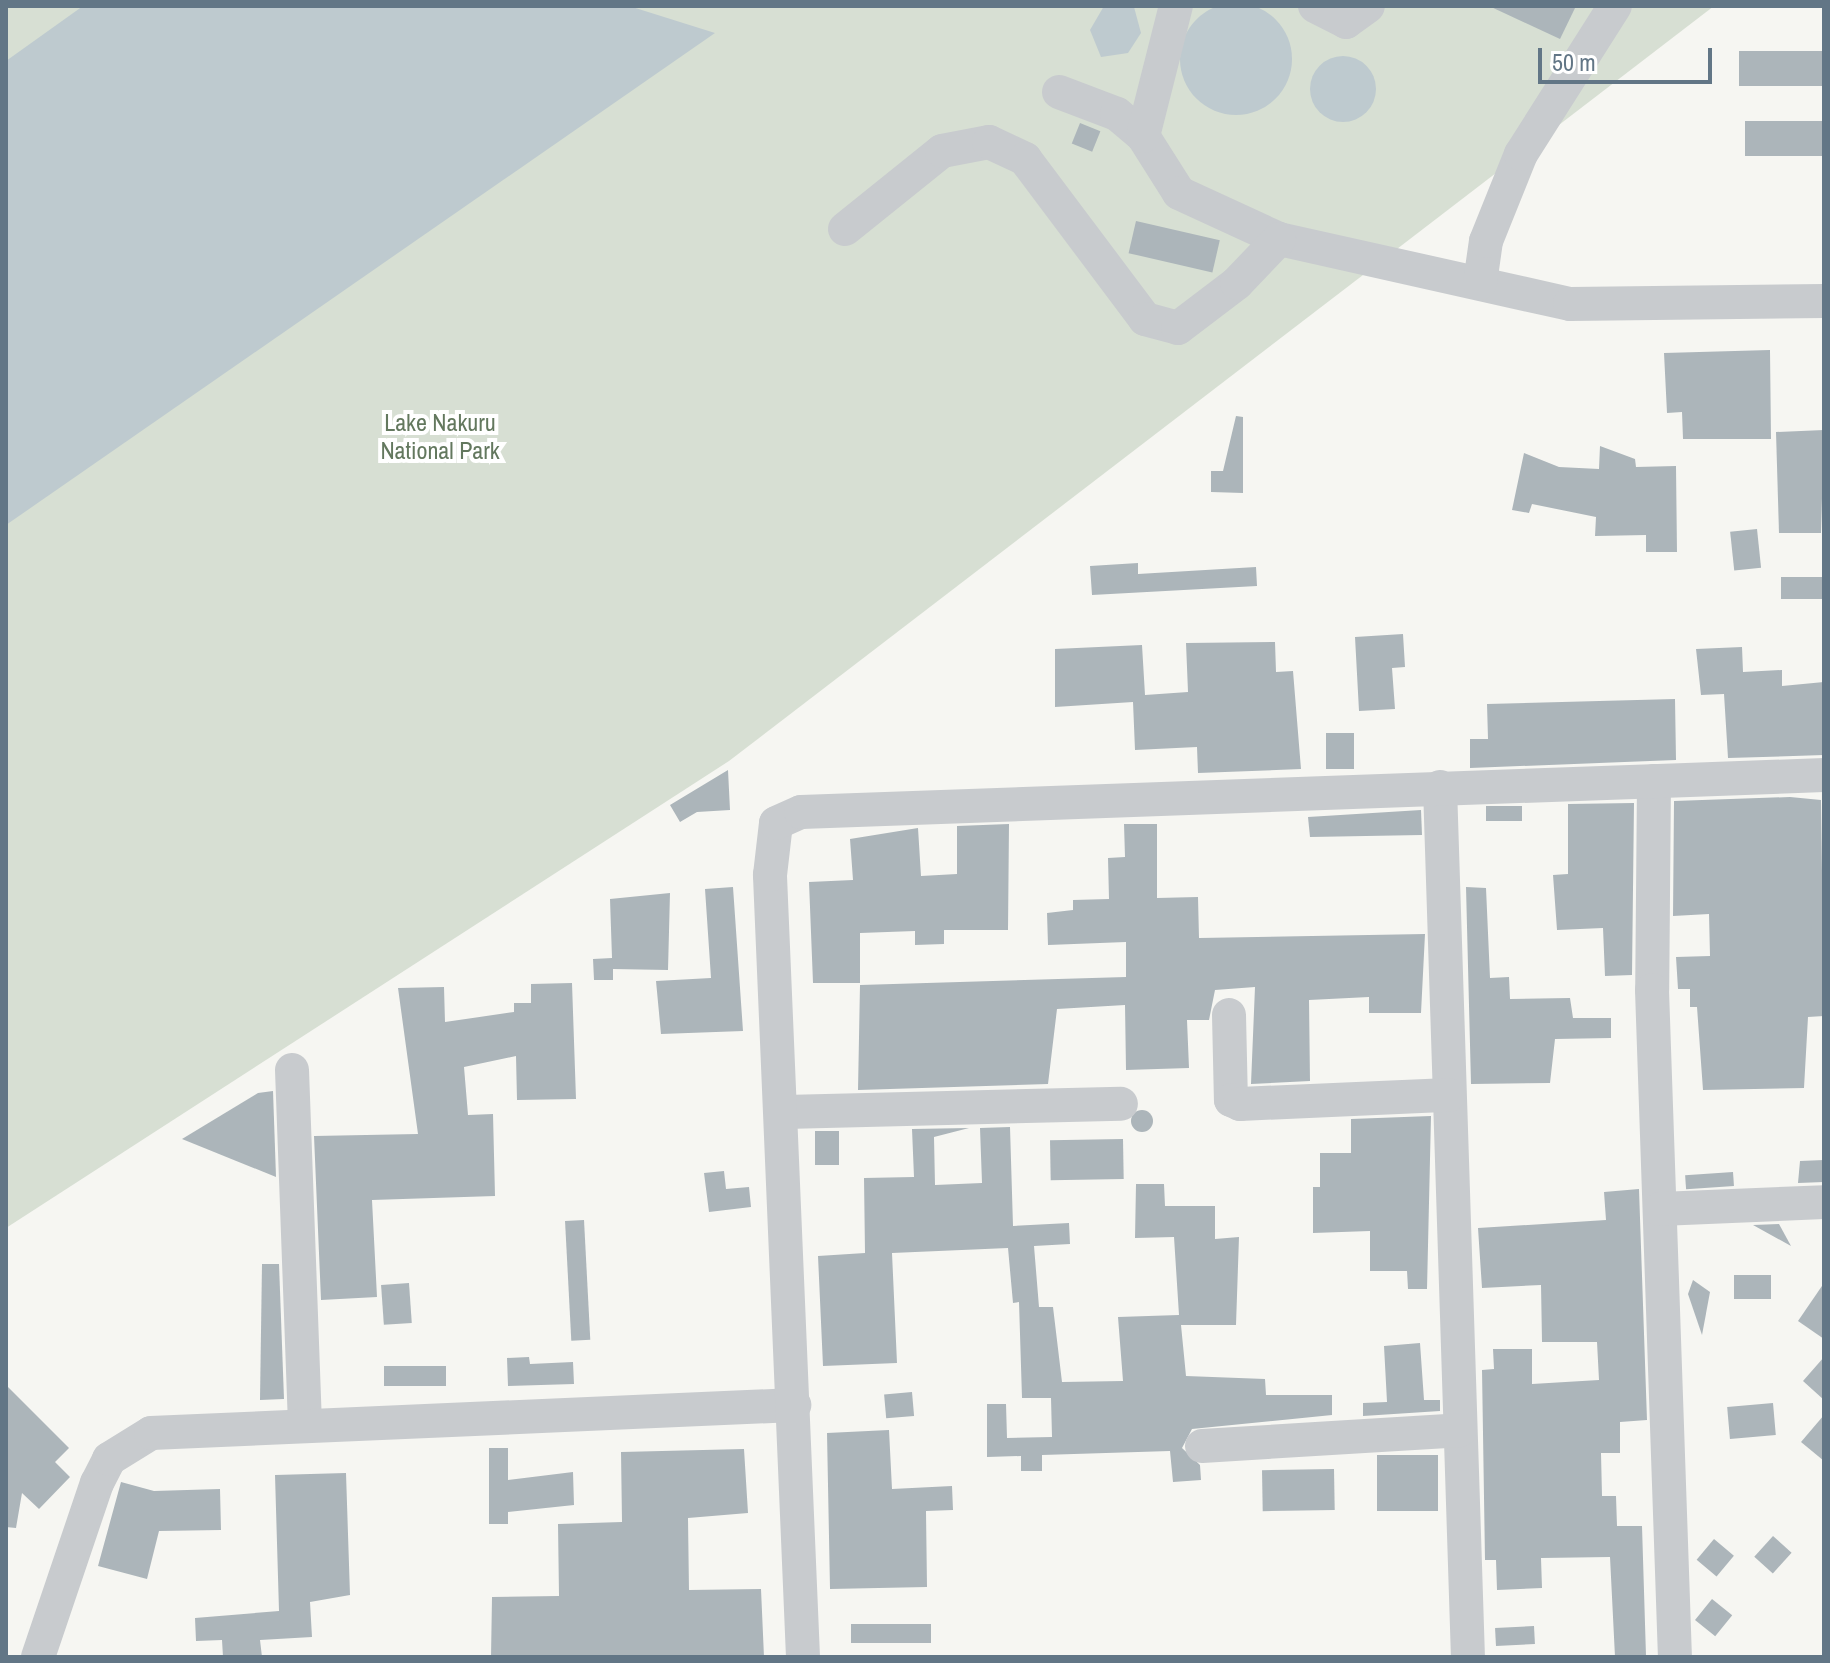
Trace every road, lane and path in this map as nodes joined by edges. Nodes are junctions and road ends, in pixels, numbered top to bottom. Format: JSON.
{"nodes":[{"id":1,"x":1176,"y":6,"type":"edge"},
{"id":2,"x":1315,"y":6,"type":"edge"},
{"id":3,"x":1368,"y":6,"type":"edge"},
{"id":4,"x":1615,"y":6,"type":"edge"},
{"id":5,"x":1059,"y":92,"type":"dead end"},
{"id":6,"x":1143,"y":136,"type":"junction"},
{"id":7,"x":845,"y":229,"type":"dead end"},
{"id":8,"x":1279,"y":239,"type":"junction"},
{"id":9,"x":1480,"y":283,"type":"junction"},
{"id":10,"x":1824,"y":301,"type":"edge"},
{"id":11,"x":1824,"y":775,"type":"edge"},
{"id":12,"x":1654,"y":781,"type":"junction"},
{"id":13,"x":1440,"y":787,"type":"junction"},
{"id":14,"x":1229,"y":1015,"type":"dead end"},
{"id":15,"x":292,"y":1070,"type":"dead end"},
{"id":16,"x":1449,"y":1095,"type":"junction"},
{"id":17,"x":1121,"y":1104,"type":"dead end"},
{"id":18,"x":785,"y":1112,"type":"junction"},
{"id":19,"x":1824,"y":1202,"type":"edge"},
{"id":20,"x":1660,"y":1209,"type":"junction"},
{"id":21,"x":794,"y":1405,"type":"junction"},
{"id":22,"x":305,"y":1421,"type":"junction"},
{"id":23,"x":1460,"y":1430,"type":"junction"},
{"id":24,"x":1202,"y":1446,"type":"dead end"},
{"id":25,"x":38,"y":1657,"type":"edge"},
{"id":26,"x":803,"y":1657,"type":"edge"},
{"id":27,"x":1468,"y":1657,"type":"edge"},
{"id":28,"x":1675,"y":1657,"type":"edge"}],
"edges":[{"from":1,"to":6,"type":"street"},
{"from":2,"to":3,"type":"street"},
{"from":4,"to":9,"type":"street"},
{"from":5,"to":6,"type":"street"},
{"from":6,"to":8,"type":"street"},
{"from":7,"to":8,"type":"street"},
{"from":8,"to":9,"type":"street"},
{"from":9,"to":10,"type":"street"},
{"from":11,"to":12,"type":"street"},
{"from":12,"to":13,"type":"street"},
{"from":12,"to":20,"type":"street"},
{"from":13,"to":16,"type":"street"},
{"from":13,"to":18,"type":"street"},
{"from":14,"to":16,"type":"street"},
{"from":15,"to":22,"type":"street"},
{"from":16,"to":23,"type":"street"},
{"from":17,"to":18,"type":"street"},
{"from":18,"to":21,"type":"street"},
{"from":19,"to":20,"type":"street"},
{"from":20,"to":28,"type":"street"},
{"from":21,"to":22,"type":"street"},
{"from":21,"to":26,"type":"street"},
{"from":22,"to":25,"type":"street"},
{"from":23,"to":24,"type":"street"},
{"from":23,"to":27,"type":"street"}]}
